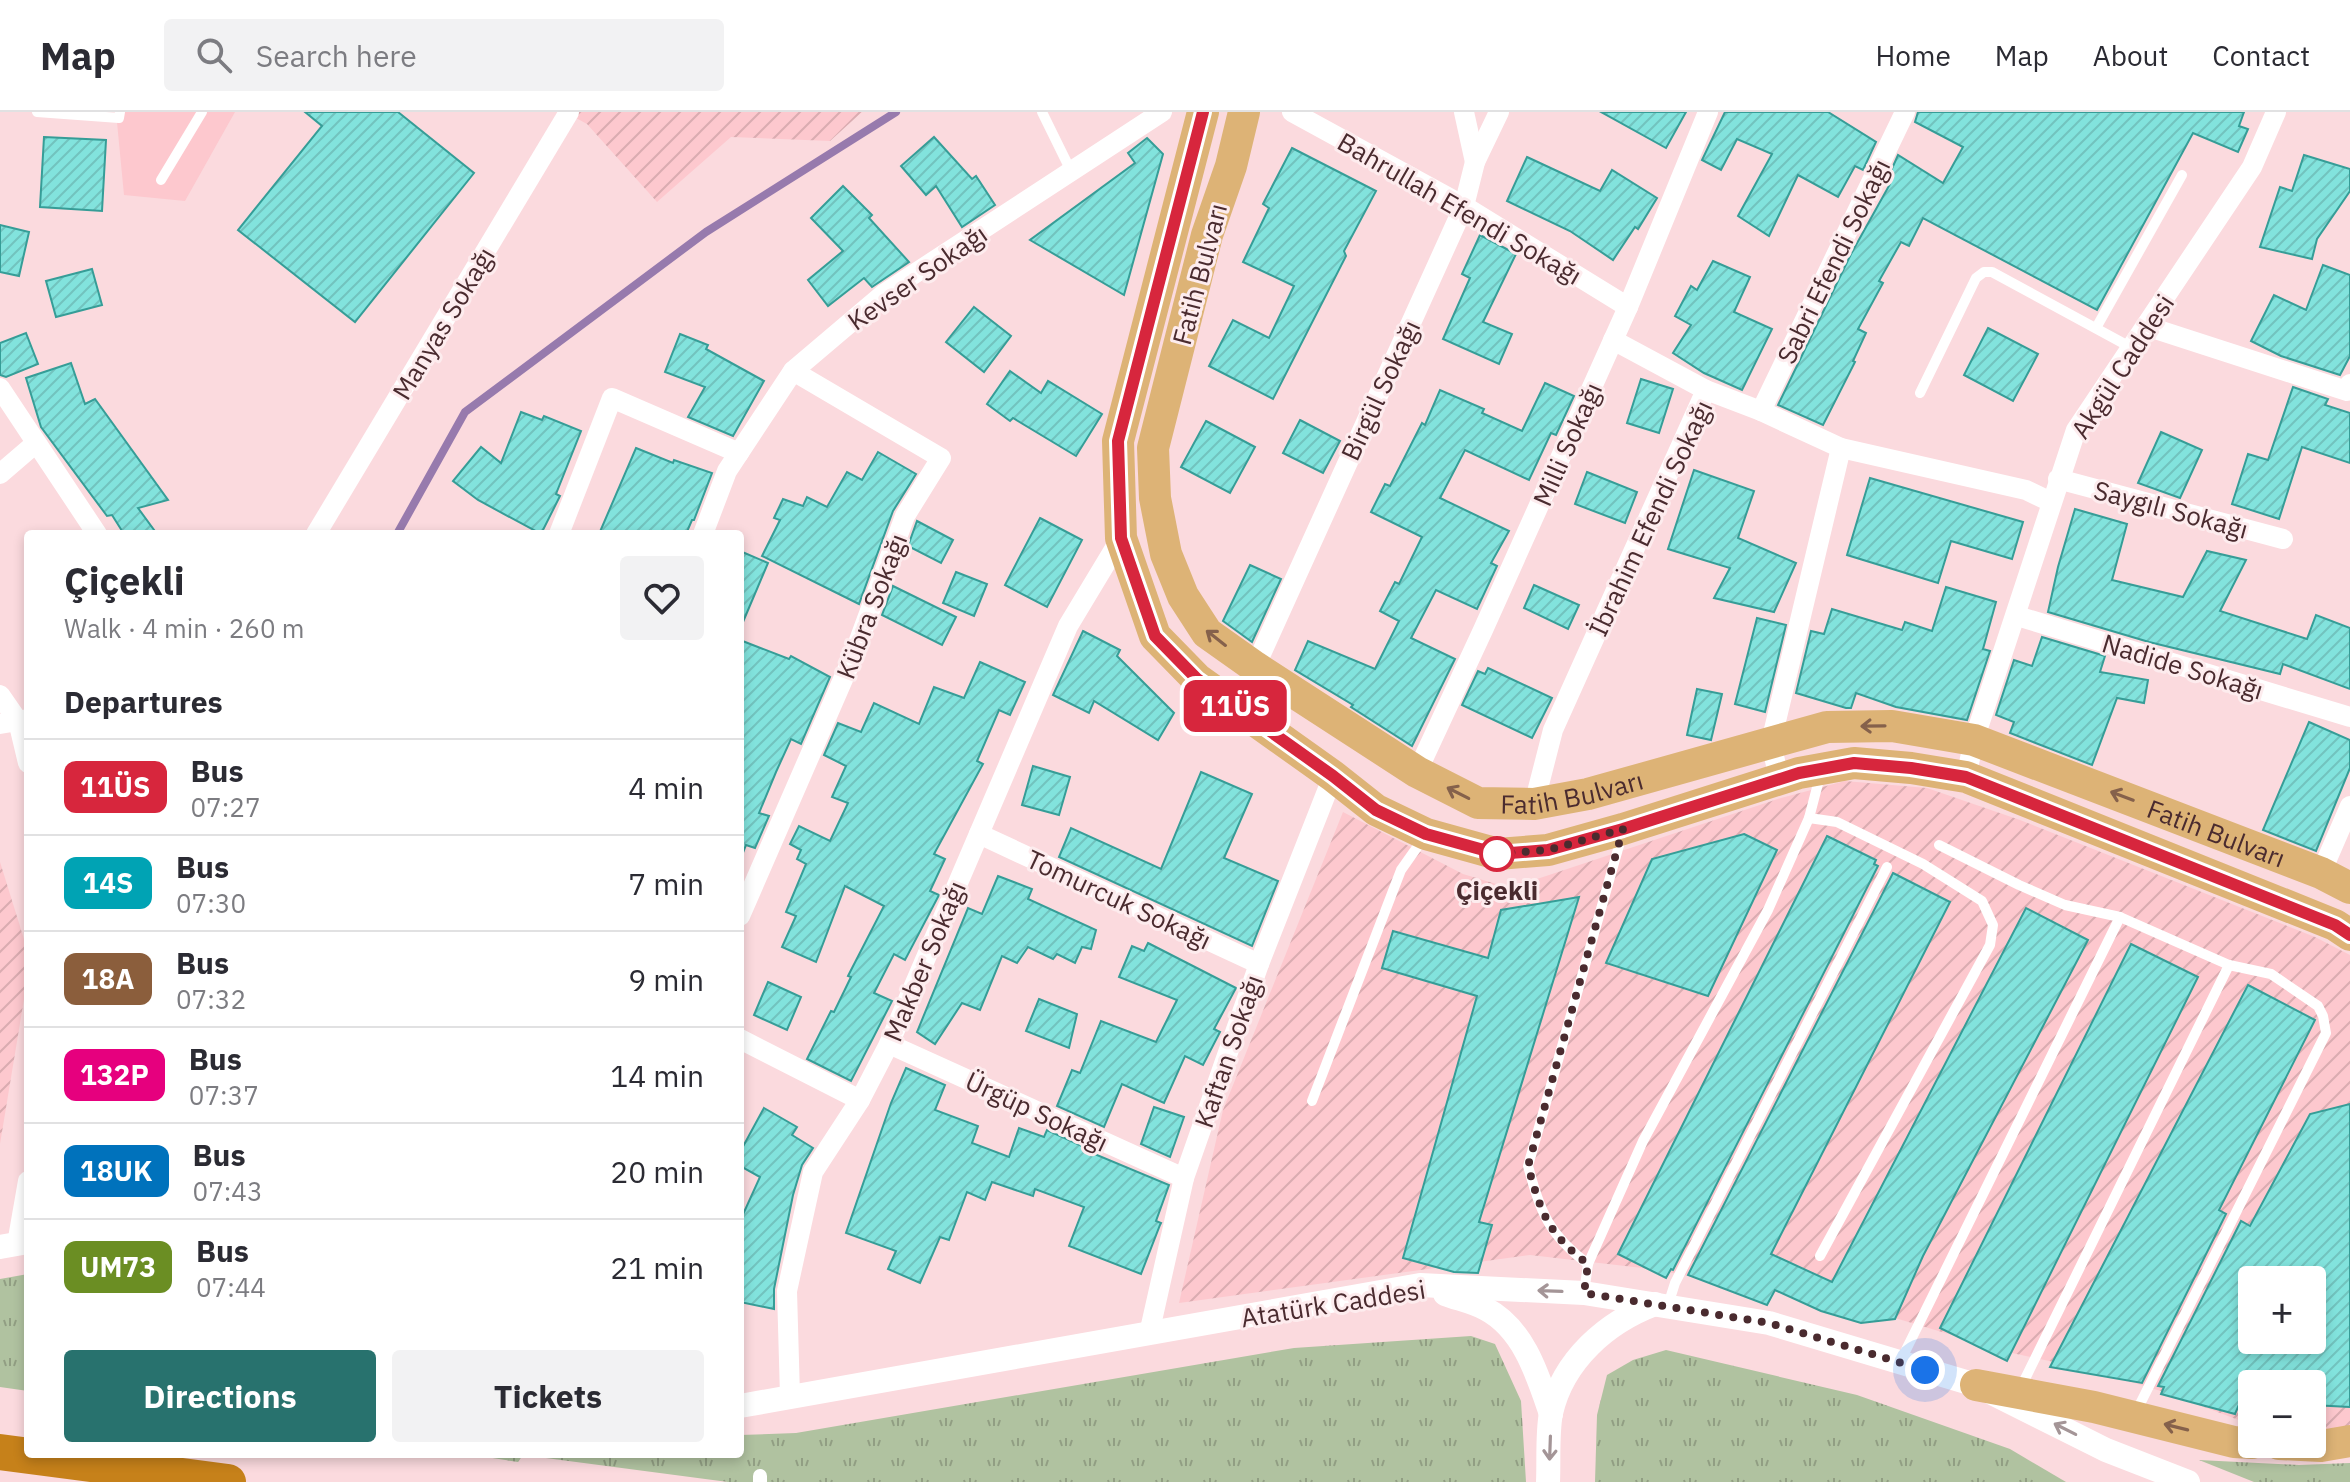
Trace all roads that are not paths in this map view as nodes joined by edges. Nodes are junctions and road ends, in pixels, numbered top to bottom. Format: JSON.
{"nodes":[{"id":1,"x":37,"y":112,"type":"edge"},
{"id":2,"x":120,"y":112,"type":"edge"},
{"id":3,"x":202,"y":112,"type":"edge"},
{"id":4,"x":569,"y":112,"type":"edge"},
{"id":5,"x":1042,"y":112,"type":"edge"},
{"id":6,"x":1162,"y":112,"type":"edge"},
{"id":7,"x":1203,"y":112,"type":"edge"},
{"id":8,"x":1244,"y":112,"type":"edge"},
{"id":9,"x":1292,"y":112,"type":"edge"},
{"id":10,"x":1464,"y":112,"type":"edge"},
{"id":11,"x":1499,"y":112,"type":"edge"},
{"id":12,"x":1708,"y":112,"type":"edge"},
{"id":13,"x":1905,"y":112,"type":"edge"},
{"id":14,"x":2276,"y":112,"type":"edge"},
{"id":15,"x":1475,"y":162,"type":"junction"},
{"id":16,"x":1071,"y":172,"type":"junction"},
{"id":17,"x":2182,"y":175,"type":"dead end"},
{"id":18,"x":161,"y":180,"type":"dead end"},
{"id":19,"x":1464,"y":206,"type":"junction"},
{"id":20,"x":1628,"y":307,"type":"junction"},
{"id":21,"x":2146,"y":326,"type":"junction"},
{"id":22,"x":2096,"y":328,"type":"junction"},
{"id":23,"x":1613,"y":340,"type":"junction"},
{"id":24,"x":2132,"y":348,"type":"junction"},
{"id":25,"x":793,"y":371,"type":"junction"},
{"id":26,"x":2350,"y":384,"type":"edge"},
{"id":27,"x":0,"y":388,"type":"edge"},
{"id":28,"x":1706,"y":390,"type":"junction"},
{"id":29,"x":1920,"y":393,"type":"dead end"},
{"id":30,"x":1761,"y":411,"type":"junction"},
{"id":31,"x":36,"y":443,"type":"junction"},
{"id":32,"x":1841,"y":448,"type":"junction"},
{"id":33,"x":739,"y":453,"type":"junction"},
{"id":34,"x":0,"y":474,"type":"edge"},
{"id":35,"x":2058,"y":479,"type":"junction"},
{"id":36,"x":2051,"y":502,"type":"junction"},
{"id":37,"x":94,"y":530,"type":"edge"},
{"id":38,"x":318,"y":530,"type":"edge"},
{"id":39,"x":561,"y":530,"type":"edge"},
{"id":40,"x":705,"y":530,"type":"edge"},
{"id":41,"x":1121,"y":538,"type":"junction"},
{"id":42,"x":2283,"y":539,"type":"dead end"},
{"id":43,"x":2017,"y":616,"type":"junction"},
{"id":44,"x":1255,"y":667,"type":"junction"},
{"id":45,"x":0,"y":695,"type":"edge"},
{"id":46,"x":2350,"y":717,"type":"edge"},
{"id":47,"x":15,"y":721,"type":"edge"},
{"id":48,"x":1974,"y":740,"type":"junction"},
{"id":49,"x":1771,"y":742,"type":"junction"},
{"id":50,"x":24,"y":750,"type":"edge"},
{"id":51,"x":1821,"y":769,"type":"junction"},
{"id":52,"x":1417,"y":772,"type":"junction"},
{"id":53,"x":1333,"y":776,"type":"junction"},
{"id":54,"x":1966,"y":777,"type":"junction"},
{"id":55,"x":1779,"y":779,"type":"junction"},
{"id":56,"x":1534,"y":804,"type":"junction"},
{"id":57,"x":2350,"y":806,"type":"edge"},
{"id":58,"x":1809,"y":818,"type":"junction"},
{"id":59,"x":1623,"y":829,"type":"junction"},
{"id":60,"x":979,"y":834,"type":"junction"},
{"id":61,"x":1426,"y":834,"type":"junction"},
{"id":62,"x":1939,"y":845,"type":"dead end"},
{"id":63,"x":1887,"y":867,"type":"dead end"},
{"id":64,"x":2321,"y":873,"type":"junction"},
{"id":65,"x":2350,"y":888,"type":"edge"},
{"id":66,"x":744,"y":907,"type":"edge"},
{"id":67,"x":2120,"y":917,"type":"junction"},
{"id":68,"x":2350,"y":935,"type":"edge"},
{"id":69,"x":1259,"y":964,"type":"junction"},
{"id":70,"x":2229,"y":965,"type":"junction"},
{"id":71,"x":744,"y":1041,"type":"edge"},
{"id":72,"x":889,"y":1044,"type":"junction"},
{"id":73,"x":860,"y":1100,"type":"junction"},
{"id":74,"x":1312,"y":1101,"type":"dead end"},
{"id":75,"x":1184,"y":1178,"type":"junction"},
{"id":76,"x":24,"y":1200,"type":"edge"},
{"id":77,"x":15,"y":1244,"type":"edge"},
{"id":78,"x":1820,"y":1256,"type":"dead end"},
{"id":79,"x":1588,"y":1264,"type":"junction"},
{"id":80,"x":1420,"y":1285,"type":"junction"},
{"id":81,"x":1584,"y":1293,"type":"junction"},
{"id":82,"x":1662,"y":1305,"type":"junction"},
{"id":83,"x":1149,"y":1334,"type":"junction"},
{"id":84,"x":1900,"y":1362,"type":"junction"},
{"id":85,"x":1976,"y":1385,"type":"junction"},
{"id":86,"x":2018,"y":1392,"type":"junction"},
{"id":87,"x":790,"y":1396,"type":"junction"},
{"id":88,"x":744,"y":1405,"type":"edge"},
{"id":89,"x":1551,"y":1414,"type":"junction"},
{"id":90,"x":2134,"y":1417,"type":"junction"},
{"id":91,"x":2350,"y":1441,"type":"edge"},
{"id":92,"x":2238,"y":1442,"type":"edge"},
{"id":93,"x":2326,"y":1445,"type":"edge"},
{"id":94,"x":47,"y":1458,"type":"edge"},
{"id":95,"x":228,"y":1482,"type":"edge"},
{"id":96,"x":1548,"y":1482,"type":"edge"},
{"id":97,"x":2188,"y":1482,"type":"edge"}],
"edges":[{"from":1,"to":2,"type":"lane"},
{"from":3,"to":18,"type":"lane"},
{"from":4,"to":38,"type":"street","name":"Manyas Sokağı"},
{"from":5,"to":16,"type":"lane"},
{"from":6,"to":16,"type":"street","name":"Kevser Sokağı"},
{"from":7,"to":41,"type":"main road","name":"Fatih Bulvarı"},
{"from":44,"to":8,"type":"main road","name":"Fatih Bulvarı","one_way":true},
{"from":9,"to":19,"type":"street","name":"Bahrullah Efendi Sokağı"},
{"from":10,"to":15,"type":"street"},
{"from":11,"to":15,"type":"street","name":"Birgül Sokağı"},
{"from":12,"to":20,"type":"street","name":"Milli Sokağı"},
{"from":13,"to":30,"type":"street","name":"Sabri Efendi Sokağı"},
{"from":14,"to":21,"type":"street","name":"Akgül Caddesi"},
{"from":15,"to":19,"type":"street","name":"Birgül Sokağı"},
{"from":16,"to":25,"type":"street","name":"Kevser Sokağı"},
{"from":17,"to":22,"type":"lane"},
{"from":19,"to":20,"type":"street","name":"Bahrullah Efendi Sokağı"},
{"from":19,"to":44,"type":"street","name":"Birgül Sokağı"},
{"from":20,"to":23,"type":"street","name":"Milli Sokağı"},
{"from":21,"to":24,"type":"street","name":"Akgül Caddesi"},
{"from":21,"to":26,"type":"street"},
{"from":22,"to":24,"type":"lane"},
{"from":22,"to":29,"type":"lane"},
{"from":23,"to":28,"type":"street"},
{"from":23,"to":52,"type":"street","name":"Milli Sokağı"},
{"from":24,"to":35,"type":"street","name":"Akgül Caddesi"},
{"from":25,"to":33,"type":"street","name":"Kevser Sokağı"},
{"from":25,"to":66,"type":"street","name":"Kübra Sokağı"},
{"from":27,"to":31,"type":"street"},
{"from":28,"to":30,"type":"street","name":"İbrahim Efendi Sokağı"},
{"from":28,"to":56,"type":"street","name":"İbrahim Efendi Sokağı"},
{"from":30,"to":32,"type":"street","name":"İbrahim Efendi Sokağı"},
{"from":31,"to":34,"type":"street"},
{"from":31,"to":37,"type":"street"},
{"from":32,"to":36,"type":"street","name":"İbrahim Efendi Sokağı"},
{"from":32,"to":49,"type":"street"},
{"from":33,"to":39,"type":"street"},
{"from":33,"to":40,"type":"street","name":"Kevser Sokağı"},
{"from":35,"to":36,"type":"street","name":"Akgül Caddesi"},
{"from":35,"to":42,"type":"street","name":"Saygılı Sokağı"},
{"from":36,"to":43,"type":"street","name":"Akgül Caddesi"},
{"from":41,"to":53,"type":"main road","name":"Fatih Bulvarı"},
{"from":41,"to":60,"type":"street","name":"Makber Sokağı"},
{"from":43,"to":46,"type":"street","name":"Nadide Sokağı"},
{"from":43,"to":48,"type":"street","name":"Akgül Caddesi"},
{"from":44,"to":52,"type":"main road","name":"Fatih Bulvarı"},
{"from":45,"to":47,"type":"street"},
{"from":47,"to":50,"type":"street"},
{"from":48,"to":49,"type":"main road","name":"Fatih Bulvarı","one_way":true},
{"from":48,"to":54,"type":"street","name":"Akgül Caddesi"},
{"from":64,"to":48,"type":"main road","name":"Fatih Bulvarı","one_way":true},
{"from":49,"to":55,"type":"street"},
{"from":49,"to":56,"type":"main road","name":"Fatih Bulvarı"},
{"from":51,"to":54,"type":"main road","name":"Fatih Bulvarı"},
{"from":51,"to":55,"type":"main road","name":"Fatih Bulvarı"},
{"from":51,"to":58,"type":"lane"},
{"from":56,"to":52,"type":"main road","name":"Fatih Bulvarı","one_way":true},
{"from":53,"to":61,"type":"main road","name":"Fatih Bulvarı"},
{"from":53,"to":69,"type":"street","name":"Kaftan Sokağı"},
{"from":54,"to":68,"type":"main road","name":"Fatih Bulvarı"},
{"from":55,"to":59,"type":"main road","name":"Fatih Bulvarı"},
{"from":57,"to":64,"type":"street"},
{"from":58,"to":78,"type":"lane"},
{"from":58,"to":79,"type":"lane"},
{"from":59,"to":61,"type":"main road","name":"Fatih Bulvarı"},
{"from":59,"to":79,"type":"lane"},
{"from":60,"to":69,"type":"street","name":"Tomurcuk Sokağı"},
{"from":60,"to":72,"type":"street","name":"Makber Sokağı"},
{"from":61,"to":74,"type":"lane"},
{"from":62,"to":67,"type":"lane"},
{"from":63,"to":82,"type":"lane"},
{"from":64,"to":65,"type":"main road","name":"Fatih Bulvarı"},
{"from":67,"to":70,"type":"lane"},
{"from":67,"to":84,"type":"lane"},
{"from":69,"to":75,"type":"street","name":"Kaftan Sokağı"},
{"from":70,"to":86,"type":"lane"},
{"from":70,"to":90,"type":"lane"},
{"from":71,"to":73,"type":"street"},
{"from":72,"to":73,"type":"street","name":"Makber Sokağı"},
{"from":72,"to":75,"type":"street","name":"Ürgüp Sokağı"},
{"from":73,"to":87,"type":"street","name":"Makber Sokağı"},
{"from":75,"to":83,"type":"street","name":"Kaftan Sokağı"},
{"from":76,"to":77,"type":"street"},
{"from":79,"to":81,"type":"lane"},
{"from":81,"to":80,"type":"street","name":"Atatürk Caddesi","one_way":true},
{"from":80,"to":83,"type":"street","name":"Atatürk Caddesi"},
{"from":80,"to":89,"type":"street"},
{"from":81,"to":82,"type":"street","name":"Atatürk Caddesi"},
{"from":82,"to":84,"type":"street","name":"Atatürk Caddesi"},
{"from":82,"to":89,"type":"street"},
{"from":83,"to":87,"type":"street","name":"Atatürk Caddesi"},
{"from":84,"to":85,"type":"street","name":"Atatürk Caddesi"},
{"from":85,"to":86,"type":"main road"},
{"from":97,"to":85,"type":"street","name":"Atatürk Caddesi","one_way":true},
{"from":86,"to":90,"type":"main road"},
{"from":87,"to":88,"type":"street","name":"Atatürk Caddesi"},
{"from":89,"to":96,"type":"street","one_way":true},
{"from":92,"to":90,"type":"main road","one_way":true},
{"from":91,"to":93,"type":"main road"},
{"from":94,"to":95,"type":"highway"}]}
